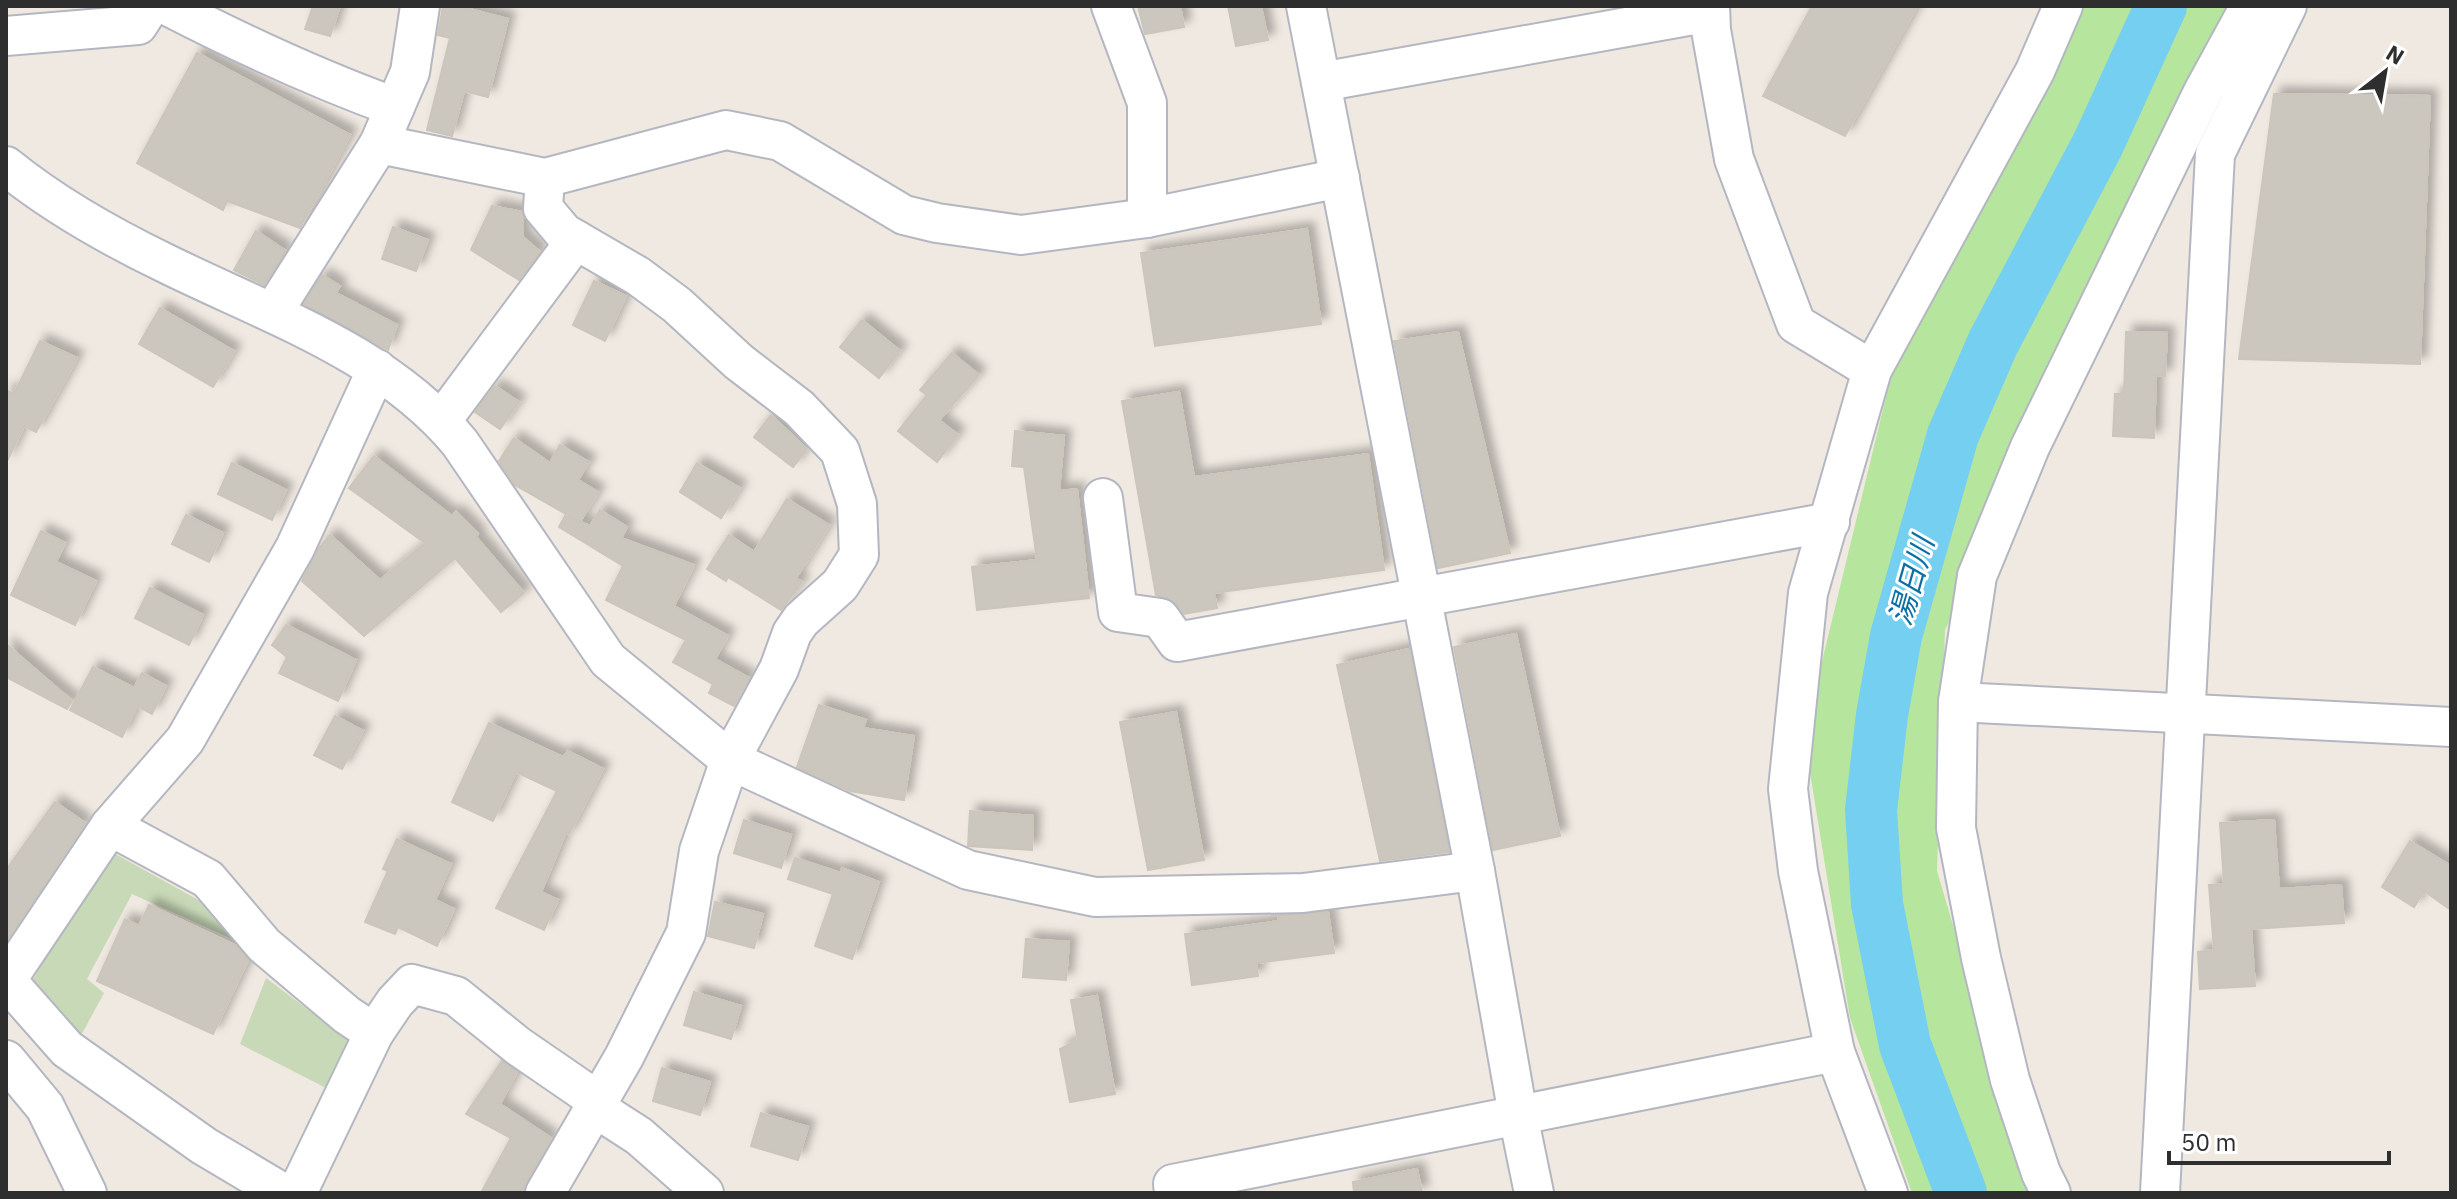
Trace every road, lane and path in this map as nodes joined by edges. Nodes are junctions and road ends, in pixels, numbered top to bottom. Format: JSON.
{"nodes":[{"id":1,"x":150,"y":6,"type":"edge"},
{"id":2,"x":168,"y":6,"type":"edge"},
{"id":3,"x":420,"y":6,"type":"edge"},
{"id":4,"x":1111,"y":6,"type":"edge"},
{"id":5,"x":1306,"y":6,"type":"edge"},
{"id":6,"x":2063,"y":6,"type":"edge"},
{"id":7,"x":2250,"y":6,"type":"edge"},
{"id":8,"x":2287,"y":6,"type":"edge"},
{"id":9,"x":1710,"y":9,"type":"edge"},
{"id":10,"x":6,"y":36,"type":"edge"},
{"id":11,"x":1321,"y":82,"type":"junction"},
{"id":12,"x":395,"y":107,"type":"junction"},
{"id":13,"x":379,"y":144,"type":"junction"},
{"id":14,"x":6,"y":166,"type":"edge"},
{"id":15,"x":545,"y":178,"type":"junction"},
{"id":16,"x":1340,"y":178,"type":"junction"},
{"id":17,"x":1147,"y":218,"type":"junction"},
{"id":18,"x":576,"y":240,"type":"junction"},
{"id":19,"x":273,"y":312,"type":"junction"},
{"id":20,"x":377,"y":369,"type":"junction"},
{"id":21,"x":1872,"y":370,"type":"junction"},
{"id":22,"x":442,"y":420,"type":"junction"},
{"id":23,"x":1103,"y":498,"type":"dead end"},
{"id":24,"x":1830,"y":522,"type":"junction"},
{"id":25,"x":1422,"y":597,"type":"junction"},
{"id":26,"x":1958,"y":702,"type":"junction"},
{"id":27,"x":2184,"y":714,"type":"junction"},
{"id":28,"x":2451,"y":727,"type":"edge"},
{"id":29,"x":730,"y":760,"type":"junction"},
{"id":30,"x":110,"y":826,"type":"junction"},
{"id":31,"x":1475,"y":871,"type":"junction"},
{"id":32,"x":6,"y":981,"type":"edge"},
{"id":33,"x":374,"y":1033,"type":"junction"},
{"id":34,"x":1835,"y":1052,"type":"junction"},
{"id":35,"x":6,"y":1060,"type":"edge"},
{"id":36,"x":596,"y":1104,"type":"junction"},
{"id":37,"x":1518,"y":1115,"type":"junction"},
{"id":38,"x":87,"y":1193,"type":"edge"},
{"id":39,"x":283,"y":1193,"type":"edge"},
{"id":40,"x":297,"y":1193,"type":"edge"},
{"id":41,"x":545,"y":1193,"type":"edge"},
{"id":42,"x":704,"y":1193,"type":"edge"},
{"id":43,"x":1174,"y":1193,"type":"edge"},
{"id":44,"x":1534,"y":1193,"type":"edge"},
{"id":45,"x":1888,"y":1193,"type":"edge"},
{"id":46,"x":2051,"y":1193,"type":"edge"},
{"id":47,"x":2160,"y":1193,"type":"edge"}],
"edges":[{"from":1,"to":10,"type":"street"},
{"from":2,"to":12,"type":"street"},
{"from":3,"to":12,"type":"street"},
{"from":4,"to":17,"type":"street"},
{"from":5,"to":11,"type":"street"},
{"from":6,"to":21,"type":"street"},
{"from":7,"to":26,"type":"street"},
{"from":8,"to":27,"type":"street"},
{"from":9,"to":11,"type":"street"},
{"from":9,"to":21,"type":"street"},
{"from":11,"to":16,"type":"street"},
{"from":12,"to":13,"type":"street"},
{"from":13,"to":15,"type":"street"},
{"from":13,"to":19,"type":"street"},
{"from":14,"to":19,"type":"street"},
{"from":15,"to":17,"type":"street"},
{"from":15,"to":18,"type":"street"},
{"from":16,"to":17,"type":"street"},
{"from":16,"to":25,"type":"street"},
{"from":18,"to":22,"type":"street"},
{"from":18,"to":29,"type":"street"},
{"from":19,"to":20,"type":"street"},
{"from":20,"to":22,"type":"street"},
{"from":20,"to":30,"type":"street"},
{"from":21,"to":24,"type":"street"},
{"from":22,"to":29,"type":"street"},
{"from":23,"to":25,"type":"street"},
{"from":24,"to":25,"type":"street"},
{"from":24,"to":34,"type":"street"},
{"from":25,"to":31,"type":"street"},
{"from":26,"to":27,"type":"street"},
{"from":26,"to":46,"type":"street"},
{"from":27,"to":28,"type":"street"},
{"from":27,"to":47,"type":"street"},
{"from":29,"to":31,"type":"street"},
{"from":29,"to":36,"type":"street"},
{"from":30,"to":32,"type":"street"},
{"from":30,"to":33,"type":"street"},
{"from":31,"to":37,"type":"street"},
{"from":32,"to":39,"type":"street"},
{"from":33,"to":36,"type":"street"},
{"from":33,"to":40,"type":"street"},
{"from":34,"to":37,"type":"street"},
{"from":34,"to":45,"type":"street"},
{"from":35,"to":38,"type":"street"},
{"from":36,"to":41,"type":"street"},
{"from":36,"to":42,"type":"street"},
{"from":37,"to":43,"type":"street"},
{"from":37,"to":44,"type":"street"}]}
